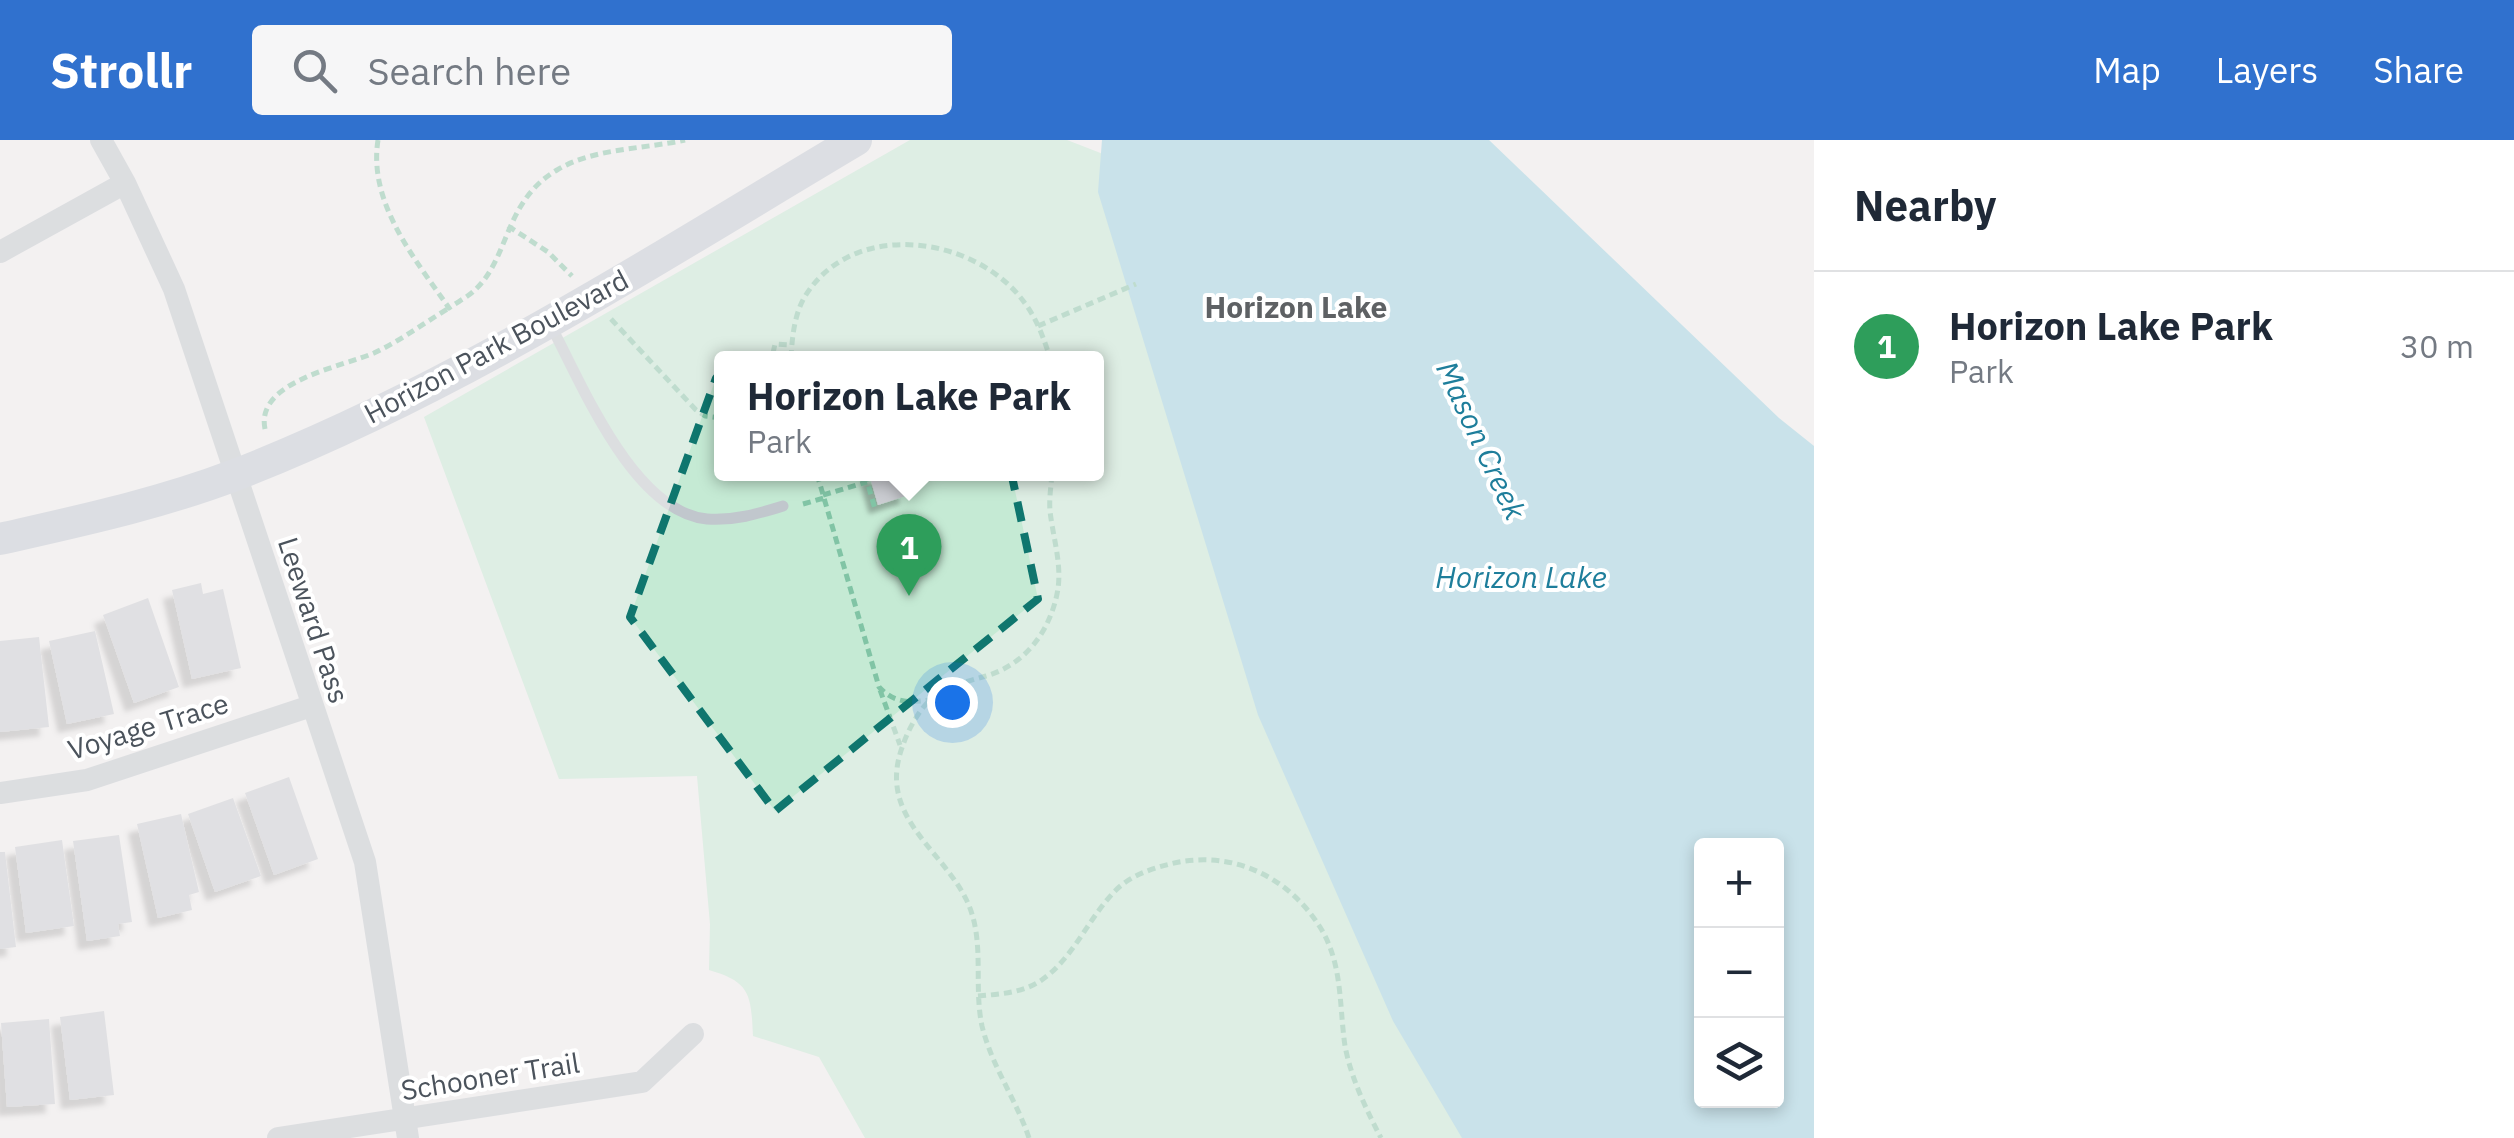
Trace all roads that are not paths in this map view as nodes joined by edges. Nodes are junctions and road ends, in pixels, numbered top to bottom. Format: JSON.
{"nodes":[{"id":1,"x":101,"y":140,"type":"edge"},
{"id":2,"x":856,"y":140,"type":"edge"},
{"id":3,"x":126,"y":182,"type":"junction"},
{"id":4,"x":0,"y":252,"type":"edge"},
{"id":5,"x":549,"y":322,"type":"junction"},
{"id":6,"x":235,"y":475,"type":"junction"},
{"id":7,"x":783,"y":506,"type":"dead end"},
{"id":8,"x":0,"y":539,"type":"edge"},
{"id":9,"x":311,"y":706,"type":"junction"},
{"id":10,"x":0,"y":793,"type":"edge"},
{"id":11,"x":693,"y":1034,"type":"dead end"},
{"id":12,"x":407,"y":1129,"type":"edge"},
{"id":13,"x":278,"y":1138,"type":"edge"}],
"edges":[{"from":1,"to":3,"type":"street","name":"Leeward Pass"},
{"from":2,"to":5,"type":"street","name":"Horizon Park Boulevard"},
{"from":3,"to":4,"type":"street"},
{"from":3,"to":6,"type":"street","name":"Leeward Pass"},
{"from":5,"to":6,"type":"street","name":"Horizon Park Boulevard"},
{"from":5,"to":7,"type":"lane"},
{"from":6,"to":8,"type":"street","name":"Horizon Park Boulevard"},
{"from":6,"to":9,"type":"street","name":"Leeward Pass"},
{"from":9,"to":10,"type":"street","name":"Voyage Trace"},
{"from":9,"to":12,"type":"street","name":"Leeward Pass"},
{"from":11,"to":12,"type":"street","name":"Schooner Trail"},
{"from":12,"to":13,"type":"street","name":"Schooner Trail"}]}
